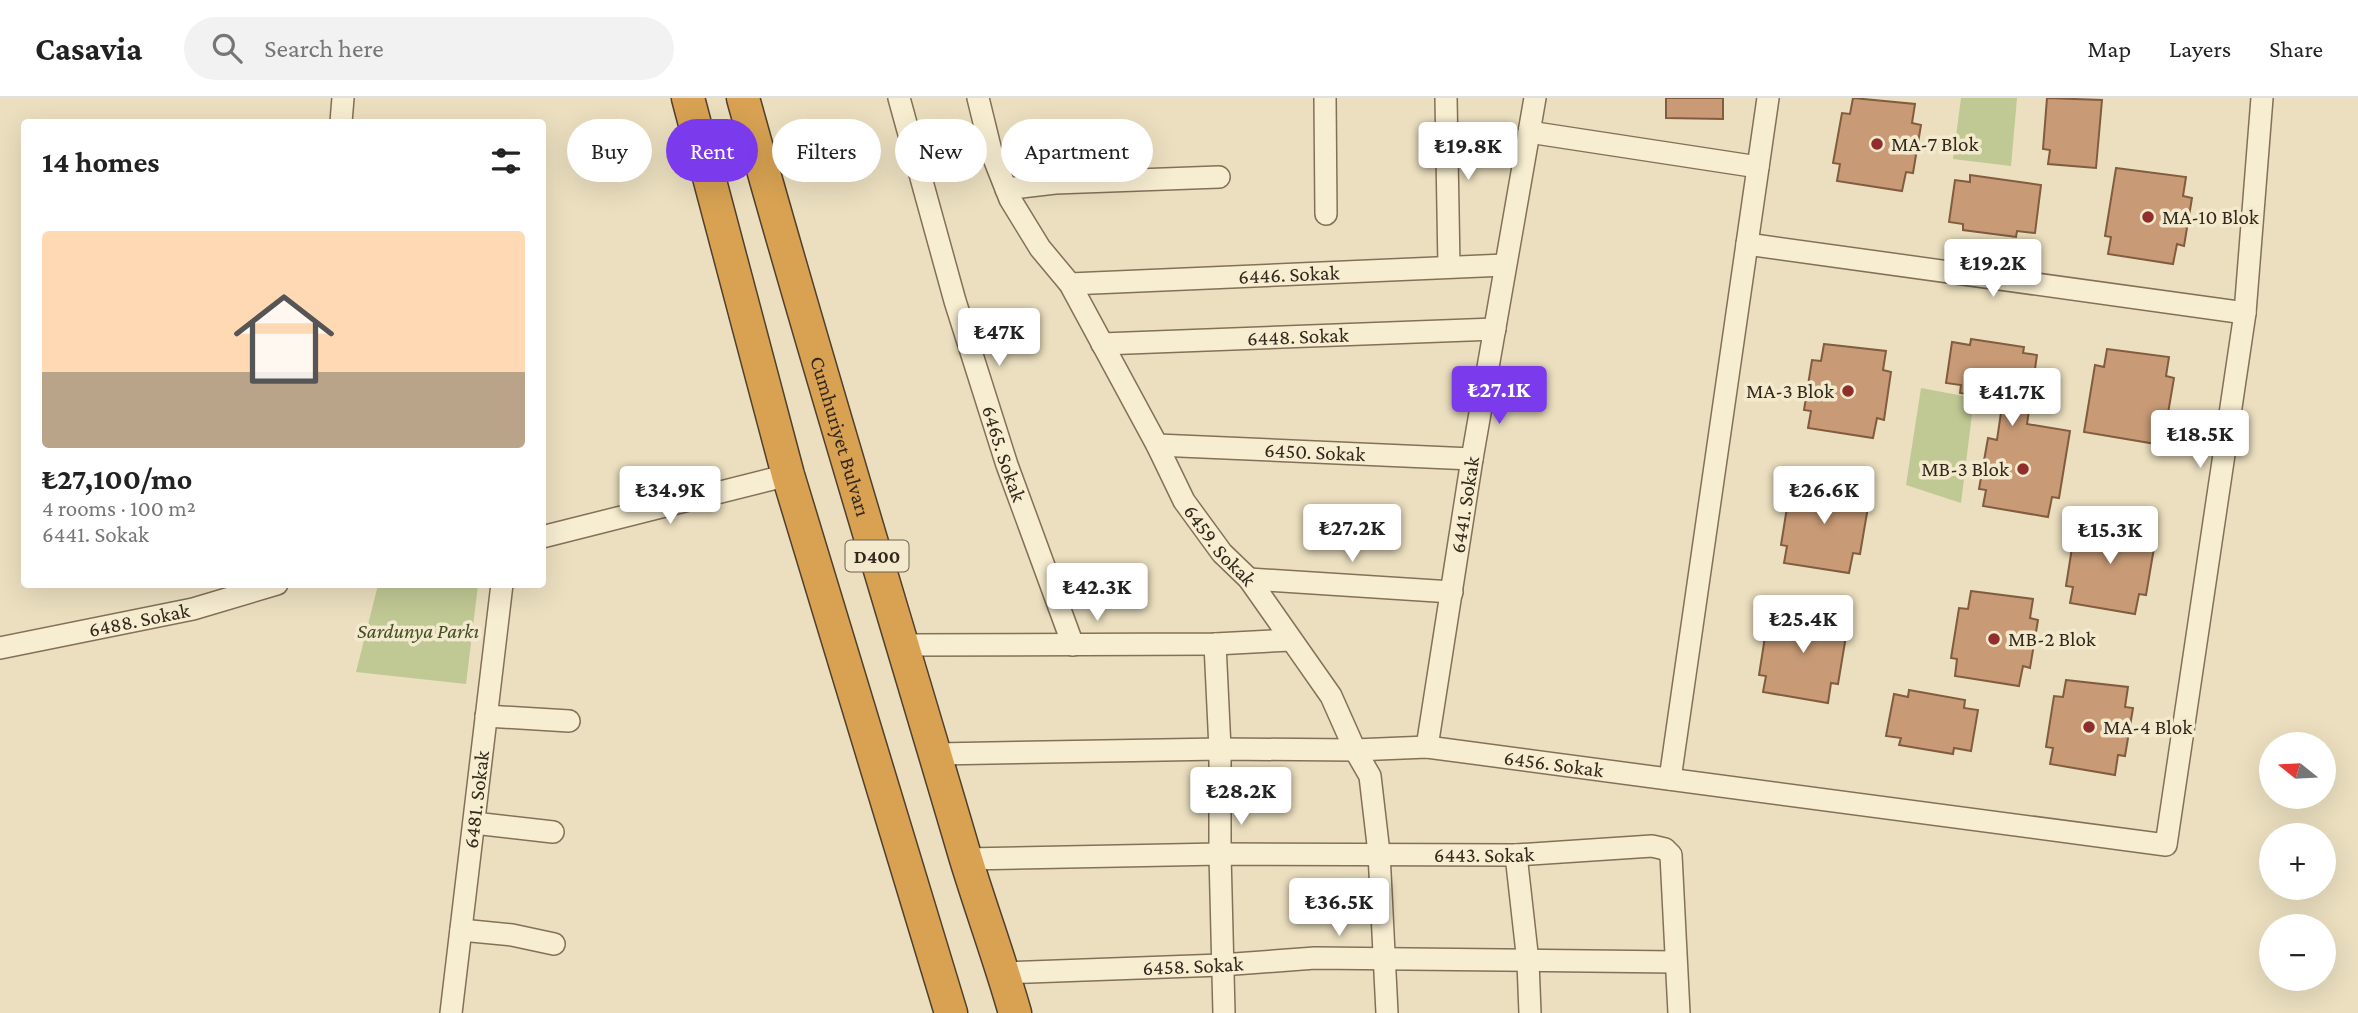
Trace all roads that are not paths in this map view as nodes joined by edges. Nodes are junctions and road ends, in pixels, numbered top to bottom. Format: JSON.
{"nodes":[{"id":1,"x":343,"y":98,"type":"edge"},
{"id":2,"x":688,"y":98,"type":"edge"},
{"id":3,"x":743,"y":98,"type":"edge"},
{"id":4,"x":899,"y":98,"type":"edge"},
{"id":5,"x":978,"y":98,"type":"edge"},
{"id":6,"x":1325,"y":98,"type":"edge"},
{"id":7,"x":1446,"y":98,"type":"edge"},
{"id":8,"x":1535,"y":98,"type":"edge"},
{"id":9,"x":1768,"y":98,"type":"edge"},
{"id":10,"x":2262,"y":98,"type":"edge"},
{"id":11,"x":341,"y":119,"type":"edge"},
{"id":12,"x":1529,"y":132,"type":"junction"},
{"id":13,"x":1758,"y":167,"type":"junction"},
{"id":14,"x":1219,"y":177,"type":"dead end"},
{"id":15,"x":1006,"y":189,"type":"junction"},
{"id":16,"x":1326,"y":214,"type":"dead end"},
{"id":17,"x":1747,"y":244,"type":"junction"},
{"id":18,"x":1506,"y":265,"type":"junction"},
{"id":19,"x":1449,"y":267,"type":"junction"},
{"id":20,"x":1070,"y":284,"type":"junction"},
{"id":21,"x":2245,"y":313,"type":"junction"},
{"id":22,"x":1494,"y":329,"type":"junction"},
{"id":23,"x":1102,"y":344,"type":"junction"},
{"id":24,"x":1157,"y":445,"type":"junction"},
{"id":25,"x":1472,"y":459,"type":"junction"},
{"id":26,"x":788,"y":475,"type":"junction"},
{"id":27,"x":546,"y":536,"type":"edge"},
{"id":28,"x":1249,"y":579,"type":"junction"},
{"id":29,"x":263,"y":588,"type":"edge"},
{"id":30,"x":502,"y":588,"type":"edge"},
{"id":31,"x":1452,"y":592,"type":"junction"},
{"id":32,"x":1291,"y":640,"type":"junction"},
{"id":33,"x":1215,"y":644,"type":"junction"},
{"id":34,"x":904,"y":645,"type":"junction"},
{"id":35,"x":1073,"y":645,"type":"junction"},
{"id":36,"x":0,"y":648,"type":"edge"},
{"id":37,"x":486,"y":716,"type":"junction"},
{"id":38,"x":569,"y":720,"type":"dead end"},
{"id":39,"x":1427,"y":747,"type":"junction"},
{"id":40,"x":1220,"y":749,"type":"junction"},
{"id":41,"x":1355,"y":750,"type":"junction"},
{"id":42,"x":937,"y":754,"type":"junction"},
{"id":43,"x":1670,"y":779,"type":"junction"},
{"id":44,"x":474,"y":823,"type":"junction"},
{"id":45,"x":552,"y":832,"type":"dead end"},
{"id":46,"x":1380,"y":853,"type":"junction"},
{"id":47,"x":1220,"y":854,"type":"junction"},
{"id":48,"x":1516,"y":855,"type":"junction"},
{"id":49,"x":966,"y":859,"type":"junction"},
{"id":50,"x":461,"y":930,"type":"junction"},
{"id":51,"x":554,"y":944,"type":"dead end"},
{"id":52,"x":1385,"y":960,"type":"junction"},
{"id":53,"x":1528,"y":962,"type":"junction"},
{"id":54,"x":1675,"y":962,"type":"junction"},
{"id":55,"x":1221,"y":965,"type":"junction"},
{"id":56,"x":1004,"y":973,"type":"junction"},
{"id":57,"x":451,"y":1013,"type":"edge"},
{"id":58,"x":951,"y":1013,"type":"edge"},
{"id":59,"x":1015,"y":1013,"type":"edge"},
{"id":60,"x":1224,"y":1013,"type":"edge"},
{"id":61,"x":1387,"y":1013,"type":"edge"},
{"id":62,"x":1530,"y":1013,"type":"edge"},
{"id":63,"x":1679,"y":1013,"type":"edge"}],
"edges":[{"from":1,"to":11,"type":"street"},
{"from":2,"to":26,"type":"highway","number":"D400"},
{"from":3,"to":34,"type":"highway","name":"Cumhuriyet Bulvarı","number":"D400"},
{"from":4,"to":35,"type":"street","name":"6465. Sokak"},
{"from":5,"to":15,"type":"street","name":"6459. Sokak"},
{"from":6,"to":16,"type":"street"},
{"from":7,"to":19,"type":"street"},
{"from":8,"to":12,"type":"street","name":"6441. Sokak"},
{"from":9,"to":13,"type":"street"},
{"from":10,"to":21,"type":"street"},
{"from":12,"to":13,"type":"street"},
{"from":12,"to":18,"type":"street","name":"6441. Sokak"},
{"from":13,"to":17,"type":"street"},
{"from":14,"to":15,"type":"street"},
{"from":15,"to":20,"type":"street","name":"6459. Sokak"},
{"from":17,"to":21,"type":"street"},
{"from":17,"to":43,"type":"street"},
{"from":18,"to":19,"type":"street","name":"6446. Sokak"},
{"from":18,"to":22,"type":"street","name":"6441. Sokak"},
{"from":19,"to":20,"type":"street","name":"6446. Sokak"},
{"from":20,"to":23,"type":"street","name":"6459. Sokak"},
{"from":21,"to":43,"type":"street","name":"6456. Sokak"},
{"from":22,"to":23,"type":"street","name":"6448. Sokak"},
{"from":22,"to":25,"type":"street","name":"6441. Sokak"},
{"from":23,"to":24,"type":"street","name":"6459. Sokak"},
{"from":24,"to":25,"type":"street","name":"6450. Sokak"},
{"from":24,"to":28,"type":"street","name":"6459. Sokak"},
{"from":25,"to":31,"type":"street","name":"6441. Sokak"},
{"from":26,"to":27,"type":"street"},
{"from":26,"to":58,"type":"highway","number":"D400"},
{"from":28,"to":31,"type":"street"},
{"from":28,"to":32,"type":"street","name":"6459. Sokak"},
{"from":29,"to":36,"type":"street","name":"6488. Sokak"},
{"from":30,"to":37,"type":"street","name":"6481. Sokak"},
{"from":31,"to":39,"type":"street","name":"6441. Sokak"},
{"from":32,"to":33,"type":"street"},
{"from":32,"to":41,"type":"street","name":"6459. Sokak"},
{"from":33,"to":35,"type":"street"},
{"from":33,"to":40,"type":"street"},
{"from":34,"to":35,"type":"street"},
{"from":34,"to":42,"type":"highway","name":"Cumhuriyet Bulvarı","number":"D400"},
{"from":37,"to":38,"type":"street"},
{"from":37,"to":44,"type":"street","name":"6481. Sokak"},
{"from":39,"to":41,"type":"street","name":"6456. Sokak"},
{"from":39,"to":43,"type":"street","name":"6456. Sokak"},
{"from":40,"to":41,"type":"street","name":"6456. Sokak"},
{"from":40,"to":42,"type":"street","name":"6456. Sokak"},
{"from":40,"to":47,"type":"street"},
{"from":41,"to":46,"type":"street","name":"6459. Sokak"},
{"from":42,"to":49,"type":"highway","name":"Cumhuriyet Bulvarı","number":"D400"},
{"from":44,"to":45,"type":"street"},
{"from":44,"to":50,"type":"street","name":"6481. Sokak"},
{"from":46,"to":47,"type":"street","name":"6443. Sokak"},
{"from":46,"to":48,"type":"street","name":"6443. Sokak"},
{"from":46,"to":52,"type":"street","name":"6459. Sokak"},
{"from":47,"to":49,"type":"street","name":"6443. Sokak"},
{"from":47,"to":55,"type":"street"},
{"from":48,"to":53,"type":"street"},
{"from":48,"to":54,"type":"street","name":"6443. Sokak"},
{"from":49,"to":56,"type":"highway","name":"Cumhuriyet Bulvarı","number":"D400"},
{"from":50,"to":51,"type":"street"},
{"from":50,"to":57,"type":"street","name":"6481. Sokak"},
{"from":52,"to":53,"type":"street","name":"6458. Sokak"},
{"from":52,"to":55,"type":"street","name":"6458. Sokak"},
{"from":52,"to":61,"type":"street","name":"6459. Sokak"},
{"from":53,"to":54,"type":"street","name":"6458. Sokak"},
{"from":53,"to":62,"type":"street"},
{"from":54,"to":63,"type":"street","name":"6443. Sokak"},
{"from":55,"to":56,"type":"street","name":"6458. Sokak"},
{"from":55,"to":60,"type":"street"},
{"from":56,"to":59,"type":"highway","name":"Cumhuriyet Bulvarı","number":"D400"}]}
